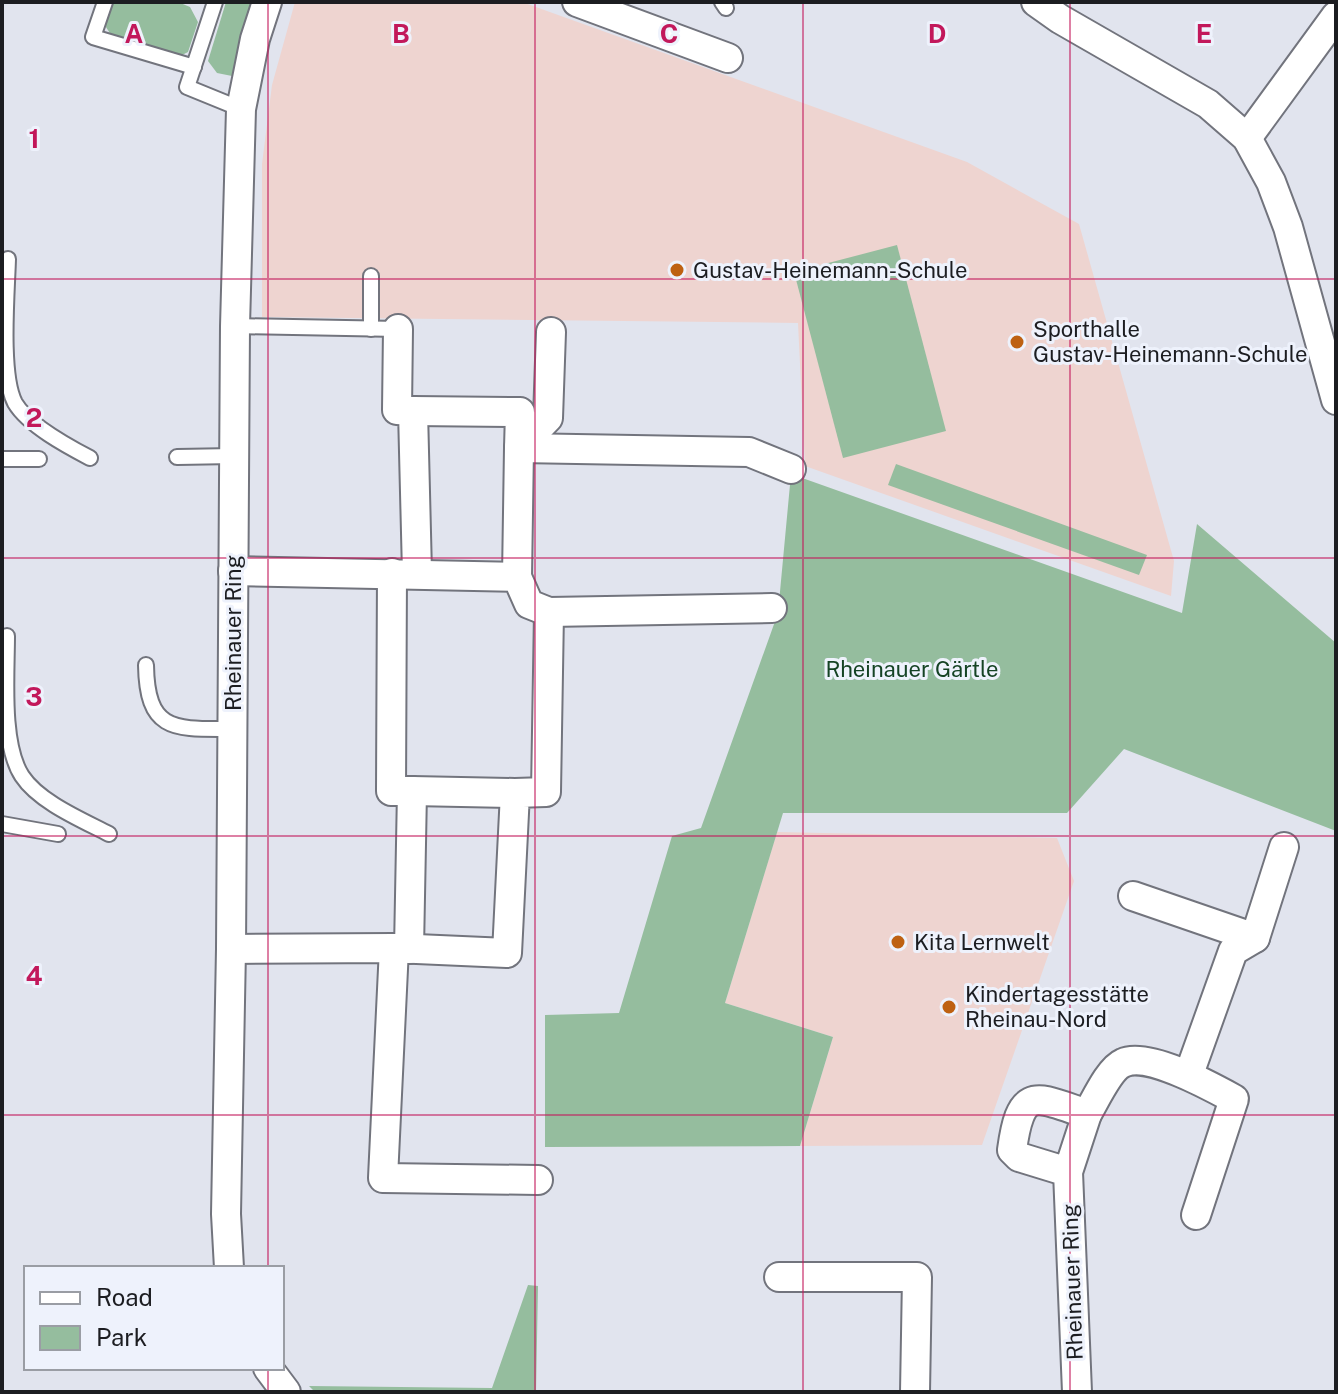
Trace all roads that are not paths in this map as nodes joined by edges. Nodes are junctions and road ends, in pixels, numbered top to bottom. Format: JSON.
{"nodes":[{"id":1,"x":105,"y":2,"type":"edge"},
{"id":2,"x":215,"y":2,"type":"edge"},
{"id":3,"x":267,"y":2,"type":"edge"},
{"id":4,"x":577,"y":2,"type":"edge"},
{"id":5,"x":1036,"y":2,"type":"edge"},
{"id":6,"x":1066,"y":11,"type":"edge"},
{"id":7,"x":1336,"y":16,"type":"edge"},
{"id":8,"x":728,"y":58,"type":"dead end"},
{"id":9,"x":194,"y":67,"type":"junction"},
{"id":10,"x":241,"y":109,"type":"junction"},
{"id":11,"x":1247,"y":138,"type":"junction"},
{"id":12,"x":8,"y":259,"type":"dead end"},
{"id":13,"x":371,"y":276,"type":"dead end"},
{"id":14,"x":235,"y":326,"type":"junction"},
{"id":15,"x":384,"y":329,"type":"junction"},
{"id":16,"x":551,"y":332,"type":"dead end"},
{"id":17,"x":1336,"y":400,"type":"edge"},
{"id":18,"x":413,"y":411,"type":"junction"},
{"id":19,"x":519,"y":448,"type":"junction"},
{"id":20,"x":234,"y":456,"type":"junction"},
{"id":21,"x":177,"y":457,"type":"dead end"},
{"id":22,"x":90,"y":458,"type":"dead end"},
{"id":23,"x":2,"y":459,"type":"edge"},
{"id":24,"x":39,"y":459,"type":"dead end"},
{"id":25,"x":791,"y":469,"type":"dead end"},
{"id":26,"x":233,"y":571,"type":"junction"},
{"id":27,"x":404,"y":573,"type":"junction"},
{"id":28,"x":517,"y":577,"type":"junction"},
{"id":29,"x":772,"y":608,"type":"dead end"},
{"id":30,"x":549,"y":612,"type":"junction"},
{"id":31,"x":7,"y":636,"type":"dead end"},
{"id":32,"x":146,"y":665,"type":"dead end"},
{"id":33,"x":233,"y":729,"type":"junction"},
{"id":34,"x":412,"y":791,"type":"junction"},
{"id":35,"x":515,"y":793,"type":"junction"},
{"id":36,"x":2,"y":824,"type":"edge"},
{"id":37,"x":58,"y":834,"type":"dead end"},
{"id":38,"x":109,"y":834,"type":"dead end"},
{"id":39,"x":1284,"y":847,"type":"dead end"},
{"id":40,"x":1133,"y":896,"type":"dead end"},
{"id":41,"x":1255,"y":938,"type":"junction"},
{"id":42,"x":402,"y":948,"type":"junction"},
{"id":43,"x":231,"y":949,"type":"junction"},
{"id":44,"x":1189,"y":1074,"type":"junction"},
{"id":45,"x":1087,"y":1114,"type":"junction"},
{"id":46,"x":1068,"y":1172,"type":"junction"},
{"id":47,"x":538,"y":1180,"type":"dead end"},
{"id":48,"x":1196,"y":1215,"type":"dead end"},
{"id":49,"x":229,"y":1266,"type":"edge"},
{"id":50,"x":779,"y":1277,"type":"dead end"},
{"id":51,"x":270,"y":1370,"type":"edge"},
{"id":52,"x":286,"y":1392,"type":"edge"},
{"id":53,"x":915,"y":1392,"type":"edge"},
{"id":54,"x":1077,"y":1392,"type":"edge"}],
"edges":[{"from":1,"to":9,"type":"lane"},
{"from":2,"to":9,"type":"lane"},
{"from":3,"to":10,"type":"street","name":"Rheinauer Ring"},
{"from":4,"to":8,"type":"street"},
{"from":5,"to":6,"type":"street"},
{"from":6,"to":11,"type":"street"},
{"from":7,"to":11,"type":"street"},
{"from":9,"to":10,"type":"lane"},
{"from":10,"to":14,"type":"street","name":"Rheinauer Ring"},
{"from":11,"to":17,"type":"street"},
{"from":12,"to":22,"type":"lane"},
{"from":13,"to":15,"type":"lane"},
{"from":14,"to":15,"type":"lane"},
{"from":14,"to":20,"type":"street","name":"Rheinauer Ring"},
{"from":15,"to":18,"type":"street"},
{"from":16,"to":19,"type":"street"},
{"from":18,"to":19,"type":"street"},
{"from":18,"to":27,"type":"street"},
{"from":19,"to":25,"type":"street"},
{"from":19,"to":28,"type":"street"},
{"from":20,"to":21,"type":"lane"},
{"from":20,"to":26,"type":"street","name":"Rheinauer Ring"},
{"from":23,"to":24,"type":"lane"},
{"from":26,"to":27,"type":"street"},
{"from":26,"to":33,"type":"street","name":"Rheinauer Ring"},
{"from":27,"to":28,"type":"street"},
{"from":27,"to":34,"type":"street"},
{"from":28,"to":30,"type":"street"},
{"from":29,"to":30,"type":"street"},
{"from":30,"to":35,"type":"street"},
{"from":31,"to":38,"type":"lane"},
{"from":32,"to":33,"type":"lane"},
{"from":33,"to":43,"type":"street","name":"Rheinauer Ring"},
{"from":34,"to":35,"type":"street"},
{"from":34,"to":42,"type":"street"},
{"from":35,"to":42,"type":"street"},
{"from":36,"to":37,"type":"lane"},
{"from":39,"to":41,"type":"street"},
{"from":40,"to":41,"type":"street"},
{"from":41,"to":44,"type":"street"},
{"from":42,"to":43,"type":"street"},
{"from":42,"to":47,"type":"street"},
{"from":43,"to":49,"type":"street","name":"Rheinauer Ring"},
{"from":44,"to":45,"type":"street","name":"Rheinauer Ring"},
{"from":44,"to":48,"type":"street","name":"Rheinauer Ring"},
{"from":45,"to":46,"type":"street","name":"Rheinauer Ring"},
{"from":45,"to":46,"type":"street","name":"Rheinauer Ring"},
{"from":46,"to":54,"type":"street","name":"Rheinauer Ring"},
{"from":50,"to":53,"type":"street"},
{"from":51,"to":52,"type":"street"}]}
